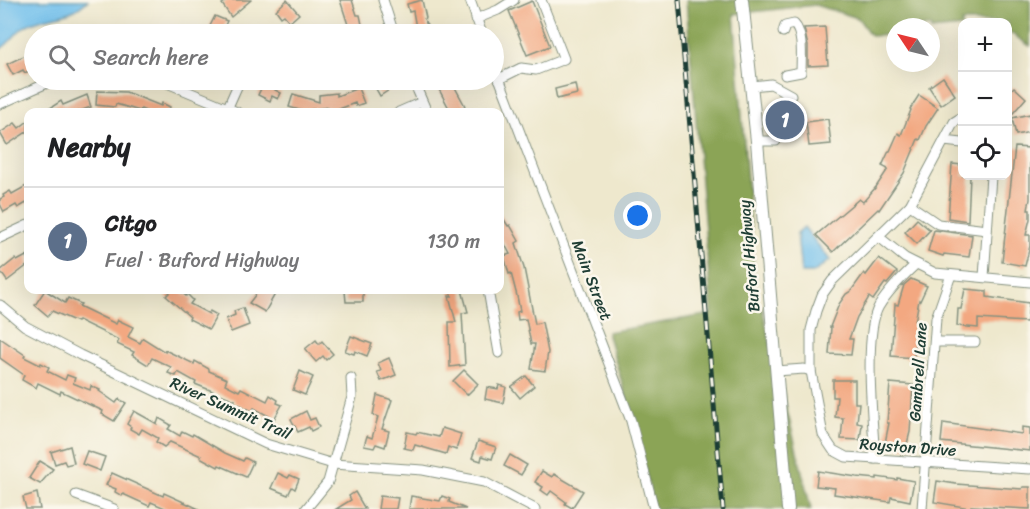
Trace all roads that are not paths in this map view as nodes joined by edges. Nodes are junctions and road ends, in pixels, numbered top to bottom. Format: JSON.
{"nodes":[{"id":1,"x":383,"y":0,"type":"edge"},
{"id":2,"x":470,"y":0,"type":"edge"},
{"id":3,"x":514,"y":0,"type":"edge"},
{"id":4,"x":541,"y":0,"type":"edge"},
{"id":5,"x":742,"y":0,"type":"edge"},
{"id":6,"x":476,"y":19,"type":"junction"},
{"id":7,"x":391,"y":24,"type":"edge"},
{"id":8,"x":478,"y":24,"type":"edge"},
{"id":9,"x":783,"y":32,"type":"dead end"},
{"id":10,"x":504,"y":76,"type":"edge"},
{"id":11,"x":771,"y":84,"type":"junction"},
{"id":12,"x":752,"y":86,"type":"junction"},
{"id":13,"x":32,"y":90,"type":"edge"},
{"id":14,"x":185,"y":90,"type":"edge"},
{"id":15,"x":236,"y":90,"type":"edge"},
{"id":16,"x":417,"y":90,"type":"edge"},
{"id":17,"x":503,"y":90,"type":"edge"},
{"id":18,"x":791,"y":95,"type":"dead end"},
{"id":19,"x":422,"y":102,"type":"junction"},
{"id":20,"x":0,"y":104,"type":"edge"},
{"id":21,"x":228,"y":107,"type":"joint"},
{"id":22,"x":408,"y":108,"type":"edge"},
{"id":23,"x":425,"y":108,"type":"edge"},
{"id":24,"x":958,"y":120,"type":"edge"},
{"id":25,"x":757,"y":141,"type":"junction"},
{"id":26,"x":776,"y":141,"type":"dead end"},
{"id":27,"x":944,"y":141,"type":"junction"},
{"id":28,"x":958,"y":143,"type":"edge"},
{"id":29,"x":991,"y":180,"type":"edge"},
{"id":30,"x":910,"y":205,"type":"junction"},
{"id":31,"x":24,"y":227,"type":"edge"},
{"id":32,"x":987,"y":230,"type":"junction"},
{"id":33,"x":879,"y":237,"type":"junction"},
{"id":34,"x":0,"y":238,"type":"edge"},
{"id":35,"x":916,"y":264,"type":"junction"},
{"id":36,"x":951,"y":275,"type":"junction"},
{"id":37,"x":984,"y":277,"type":"junction"},
{"id":38,"x":1030,"y":282,"type":"edge"},
{"id":39,"x":489,"y":294,"type":"edge"},
{"id":40,"x":0,"y":306,"type":"edge"},
{"id":41,"x":934,"y":342,"type":"junction"},
{"id":42,"x":975,"y":342,"type":"dead end"},
{"id":43,"x":499,"y":353,"type":"dead end"},
{"id":44,"x":776,"y":371,"type":"junction"},
{"id":45,"x":811,"y":371,"type":"junction"},
{"id":46,"x":351,"y":378,"type":"dead end"},
{"id":47,"x":875,"y":459,"type":"junction"},
{"id":48,"x":927,"y":463,"type":"junction"},
{"id":49,"x":333,"y":464,"type":"junction"},
{"id":50,"x":1030,"y":470,"type":"edge"},
{"id":51,"x":76,"y":495,"type":"dead end"},
{"id":52,"x":114,"y":509,"type":"edge"},
{"id":53,"x":306,"y":509,"type":"edge"},
{"id":54,"x":535,"y":509,"type":"edge"},
{"id":55,"x":654,"y":509,"type":"edge"},
{"id":56,"x":788,"y":509,"type":"edge"},
{"id":57,"x":922,"y":509,"type":"edge"}],
"edges":[{"from":1,"to":7,"type":"street"},
{"from":2,"to":6,"type":"street"},
{"from":3,"to":6,"type":"street"},
{"from":4,"to":10,"type":"street"},
{"from":5,"to":12,"type":"main road","name":"Buford Highway"},
{"from":6,"to":8,"type":"street"},
{"from":9,"to":11,"type":"street"},
{"from":11,"to":12,"type":"street"},
{"from":11,"to":18,"type":"street"},
{"from":12,"to":25,"type":"main road","name":"Buford Highway"},
{"from":13,"to":20,"type":"street"},
{"from":14,"to":21,"type":"street"},
{"from":15,"to":21,"type":"street"},
{"from":16,"to":19,"type":"street"},
{"from":17,"to":55,"type":"street","name":"Main Street"},
{"from":19,"to":22,"type":"street"},
{"from":19,"to":23,"type":"street"},
{"from":24,"to":27,"type":"street","name":"Royston Drive"},
{"from":25,"to":26,"type":"street"},
{"from":25,"to":44,"type":"main road","name":"Buford Highway"},
{"from":27,"to":28,"type":"street"},
{"from":27,"to":30,"type":"street","name":"Royston Drive"},
{"from":29,"to":32,"type":"street"},
{"from":30,"to":32,"type":"street"},
{"from":30,"to":33,"type":"street","name":"Royston Drive"},
{"from":31,"to":34,"type":"street"},
{"from":32,"to":37,"type":"street"},
{"from":33,"to":35,"type":"street"},
{"from":33,"to":45,"type":"street","name":"Royston Drive"},
{"from":35,"to":36,"type":"street"},
{"from":35,"to":47,"type":"street"},
{"from":36,"to":37,"type":"street"},
{"from":36,"to":41,"type":"street","name":"Gambrell Lane"},
{"from":37,"to":38,"type":"street"},
{"from":39,"to":43,"type":"street"},
{"from":40,"to":49,"type":"street","name":"River Summit Trail"},
{"from":41,"to":42,"type":"street"},
{"from":41,"to":48,"type":"street","name":"Gambrell Lane"},
{"from":44,"to":45,"type":"street"},
{"from":44,"to":56,"type":"main road","name":"Buford Highway"},
{"from":45,"to":47,"type":"street","name":"Royston Drive"},
{"from":46,"to":49,"type":"street"},
{"from":47,"to":48,"type":"street","name":"Royston Drive"},
{"from":48,"to":50,"type":"street","name":"Royston Drive"},
{"from":48,"to":57,"type":"street","name":"Gambrell Lane"},
{"from":49,"to":53,"type":"street"},
{"from":49,"to":54,"type":"street","name":"River Summit Trail"},
{"from":51,"to":52,"type":"street"}]}
